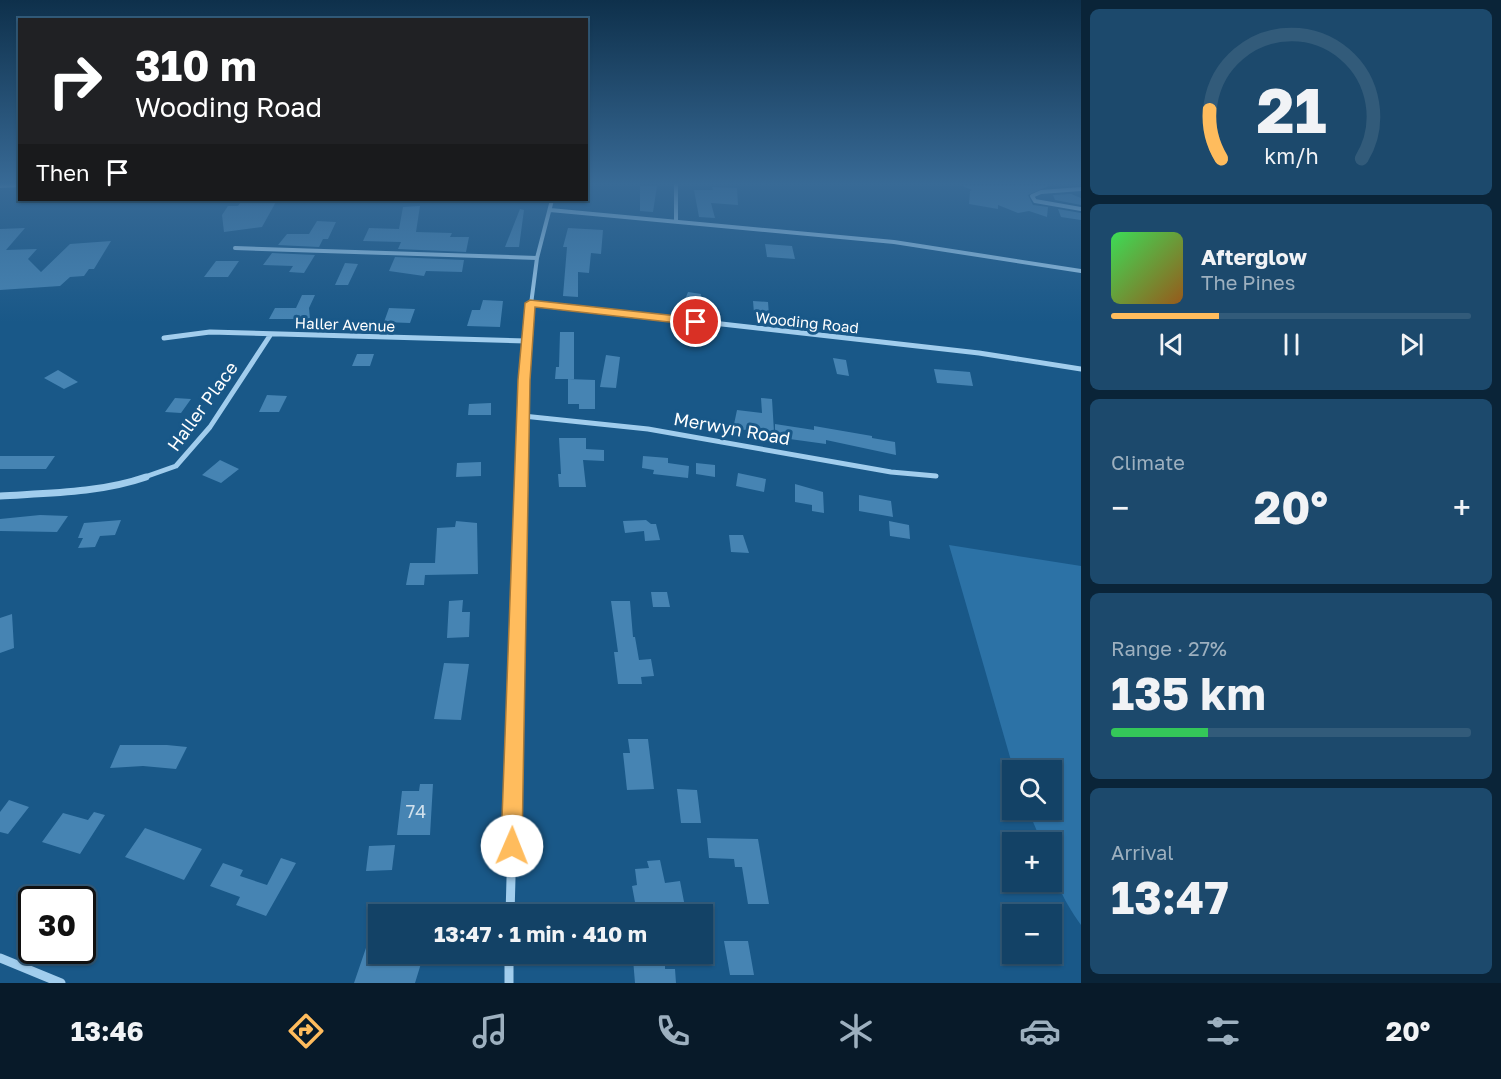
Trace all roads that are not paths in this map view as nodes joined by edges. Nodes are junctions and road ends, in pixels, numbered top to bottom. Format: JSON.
{"nodes":[{"id":1,"x":544,"y":231,"type":"edge"},
{"id":2,"x":778,"y":231,"type":"edge"},
{"id":3,"x":235,"y":248,"type":"dead end"},
{"id":4,"x":537,"y":258,"type":"junction"},
{"id":5,"x":1081,"y":271,"type":"edge"},
{"id":6,"x":530,"y":303,"type":"junction"},
{"id":7,"x":271,"y":333,"type":"junction"},
{"id":8,"x":164,"y":338,"type":"dead end"},
{"id":9,"x":526,"y":341,"type":"junction"},
{"id":10,"x":1081,"y":369,"type":"edge"},
{"id":11,"x":523,"y":416,"type":"junction"},
{"id":12,"x":936,"y":476,"type":"dead end"},
{"id":13,"x":0,"y":496,"type":"edge"},
{"id":14,"x":510,"y":904,"type":"edge"},
{"id":15,"x":0,"y":958,"type":"edge"},
{"id":16,"x":509,"y":964,"type":"edge"},
{"id":17,"x":61,"y":983,"type":"edge"},
{"id":18,"x":508,"y":983,"type":"edge"}],
"edges":[{"from":1,"to":4,"type":"street"},
{"from":2,"to":5,"type":"street"},
{"from":3,"to":4,"type":"street"},
{"from":4,"to":6,"type":"street"},
{"from":6,"to":9,"type":"street"},
{"from":6,"to":10,"type":"street","name":"Wooding Road"},
{"from":7,"to":8,"type":"street","name":"Haller Avenue"},
{"from":7,"to":9,"type":"street","name":"Haller Avenue"},
{"from":7,"to":13,"type":"street","name":"Haller Place"},
{"from":9,"to":11,"type":"street"},
{"from":11,"to":12,"type":"street","name":"Merwyn Road"},
{"from":11,"to":14,"type":"street"},
{"from":15,"to":17,"type":"street"},
{"from":16,"to":18,"type":"street"}]}
